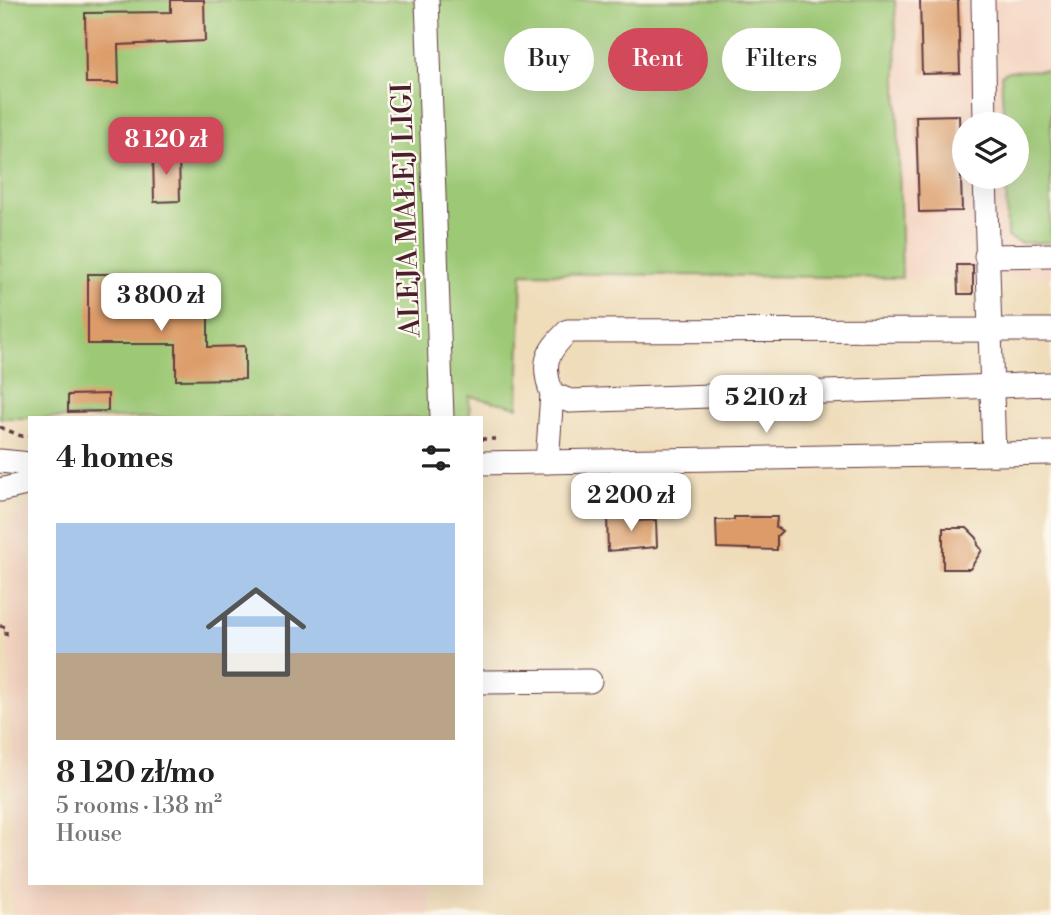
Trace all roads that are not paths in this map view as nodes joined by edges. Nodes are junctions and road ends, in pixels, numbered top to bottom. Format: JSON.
{"nodes":[{"id":1,"x":427,"y":0,"type":"edge"},
{"id":2,"x":983,"y":0,"type":"edge"},
{"id":3,"x":985,"y":112,"type":"edge"},
{"id":4,"x":985,"y":189,"type":"edge"},
{"id":5,"x":1051,"y":255,"type":"edge"},
{"id":6,"x":986,"y":256,"type":"junction"},
{"id":7,"x":988,"y":331,"type":"junction"},
{"id":8,"x":1051,"y":331,"type":"edge"},
{"id":9,"x":1051,"y":384,"type":"edge"},
{"id":10,"x":991,"y":386,"type":"junction"},
{"id":11,"x":552,"y":394,"type":"junction"},
{"id":12,"x":442,"y":416,"type":"edge"},
{"id":13,"x":1051,"y":453,"type":"edge"},
{"id":14,"x":994,"y":454,"type":"junction"},
{"id":15,"x":0,"y":461,"type":"edge"},
{"id":16,"x":547,"y":462,"type":"junction"},
{"id":17,"x":483,"y":463,"type":"edge"},
{"id":18,"x":28,"y":464,"type":"edge"},
{"id":19,"x":28,"y":483,"type":"edge"},
{"id":20,"x":0,"y":490,"type":"edge"},
{"id":21,"x":590,"y":681,"type":"dead end"},
{"id":22,"x":483,"y":682,"type":"edge"}],
"edges":[{"from":1,"to":12,"type":"street","name":"ALEJA MAŁEJ LIGI"},
{"from":2,"to":3,"type":"street"},
{"from":4,"to":6,"type":"street"},
{"from":5,"to":6,"type":"street"},
{"from":6,"to":7,"type":"street"},
{"from":7,"to":8,"type":"street"},
{"from":7,"to":10,"type":"street"},
{"from":7,"to":11,"type":"street"},
{"from":9,"to":10,"type":"street"},
{"from":10,"to":11,"type":"street"},
{"from":10,"to":14,"type":"street"},
{"from":11,"to":16,"type":"street"},
{"from":13,"to":14,"type":"street"},
{"from":14,"to":16,"type":"street"},
{"from":15,"to":18,"type":"street"},
{"from":16,"to":17,"type":"street"},
{"from":19,"to":20,"type":"street"},
{"from":21,"to":22,"type":"street"}]}
